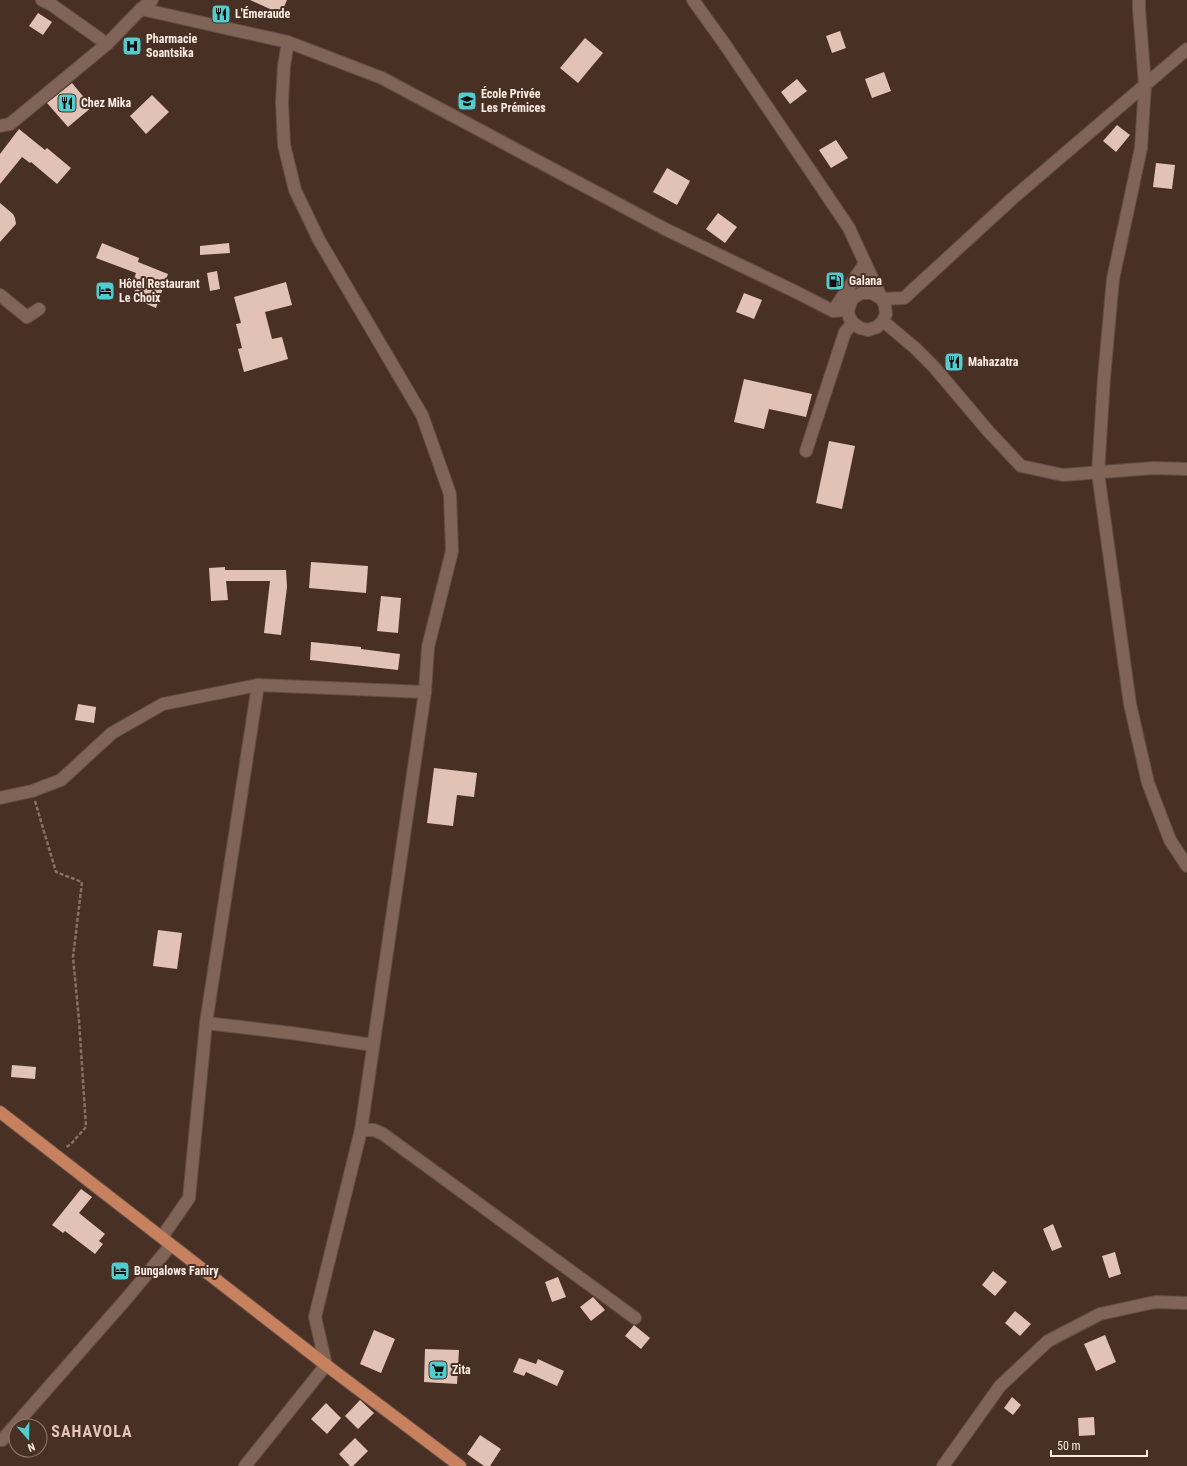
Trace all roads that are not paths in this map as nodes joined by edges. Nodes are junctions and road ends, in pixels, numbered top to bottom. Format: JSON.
{"nodes":[{"id":1,"x":42,"y":0,"type":"edge"},
{"id":2,"x":152,"y":0,"type":"edge"},
{"id":3,"x":693,"y":0,"type":"edge"},
{"id":4,"x":1139,"y":0,"type":"edge"},
{"id":5,"x":141,"y":9,"type":"junction"},
{"id":6,"x":288,"y":42,"type":"junction"},
{"id":7,"x":107,"y":44,"type":"junction"},
{"id":8,"x":1187,"y":49,"type":"edge"},
{"id":9,"x":1145,"y":85,"type":"junction"},
{"id":10,"x":0,"y":126,"type":"edge"},
{"id":11,"x":865,"y":263,"type":"junction"},
{"id":12,"x":0,"y":295,"type":"edge"},
{"id":13,"x":882,"y":299,"type":"junction"},
{"id":14,"x":39,"y":309,"type":"dead end"},
{"id":15,"x":848,"y":310,"type":"junction"},
{"id":16,"x":833,"y":311,"type":"junction"},
{"id":17,"x":883,"y":321,"type":"junction"},
{"id":18,"x":853,"y":323,"type":"junction"},
{"id":19,"x":806,"y":452,"type":"dead end"},
{"id":20,"x":1187,"y":469,"type":"edge"},
{"id":21,"x":1098,"y":473,"type":"junction"},
{"id":22,"x":258,"y":685,"type":"junction"},
{"id":23,"x":425,"y":692,"type":"junction"},
{"id":24,"x":0,"y":798,"type":"edge"},
{"id":25,"x":1187,"y":866,"type":"edge"},
{"id":26,"x":206,"y":1023,"type":"junction"},
{"id":27,"x":373,"y":1045,"type":"junction"},
{"id":28,"x":0,"y":1112,"type":"edge"},
{"id":29,"x":361,"y":1130,"type":"junction"},
{"id":30,"x":167,"y":1241,"type":"junction"},
{"id":31,"x":1187,"y":1303,"type":"edge"},
{"id":32,"x":635,"y":1318,"type":"dead end"},
{"id":33,"x":326,"y":1365,"type":"junction"},
{"id":34,"x":0,"y":1440,"type":"edge"},
{"id":35,"x":245,"y":1466,"type":"edge"},
{"id":36,"x":460,"y":1466,"type":"edge"},
{"id":37,"x":943,"y":1466,"type":"edge"}],
"edges":[{"from":1,"to":7,"type":"street"},
{"from":2,"to":5,"type":"street"},
{"from":3,"to":11,"type":"street"},
{"from":4,"to":9,"type":"street"},
{"from":5,"to":6,"type":"street"},
{"from":5,"to":7,"type":"street"},
{"from":6,"to":16,"type":"street"},
{"from":6,"to":23,"type":"street"},
{"from":7,"to":10,"type":"street"},
{"from":8,"to":9,"type":"street"},
{"from":9,"to":13,"type":"street"},
{"from":9,"to":21,"type":"street"},
{"from":11,"to":13,"type":"street"},
{"from":11,"to":16,"type":"street"},
{"from":12,"to":14,"type":"street"},
{"from":13,"to":15,"type":"street"},
{"from":13,"to":17,"type":"street"},
{"from":15,"to":16,"type":"street"},
{"from":15,"to":18,"type":"street"},
{"from":17,"to":18,"type":"street"},
{"from":17,"to":21,"type":"street"},
{"from":18,"to":19,"type":"street"},
{"from":20,"to":21,"type":"street"},
{"from":21,"to":25,"type":"street"},
{"from":22,"to":23,"type":"street"},
{"from":22,"to":24,"type":"street"},
{"from":22,"to":26,"type":"street"},
{"from":23,"to":27,"type":"street"},
{"from":26,"to":27,"type":"street"},
{"from":26,"to":30,"type":"street"},
{"from":27,"to":29,"type":"street"},
{"from":28,"to":30,"type":"main road"},
{"from":29,"to":32,"type":"street"},
{"from":29,"to":33,"type":"street"},
{"from":30,"to":33,"type":"main road"},
{"from":30,"to":34,"type":"street"},
{"from":31,"to":37,"type":"street"},
{"from":33,"to":35,"type":"street"},
{"from":33,"to":36,"type":"main road"}]}
